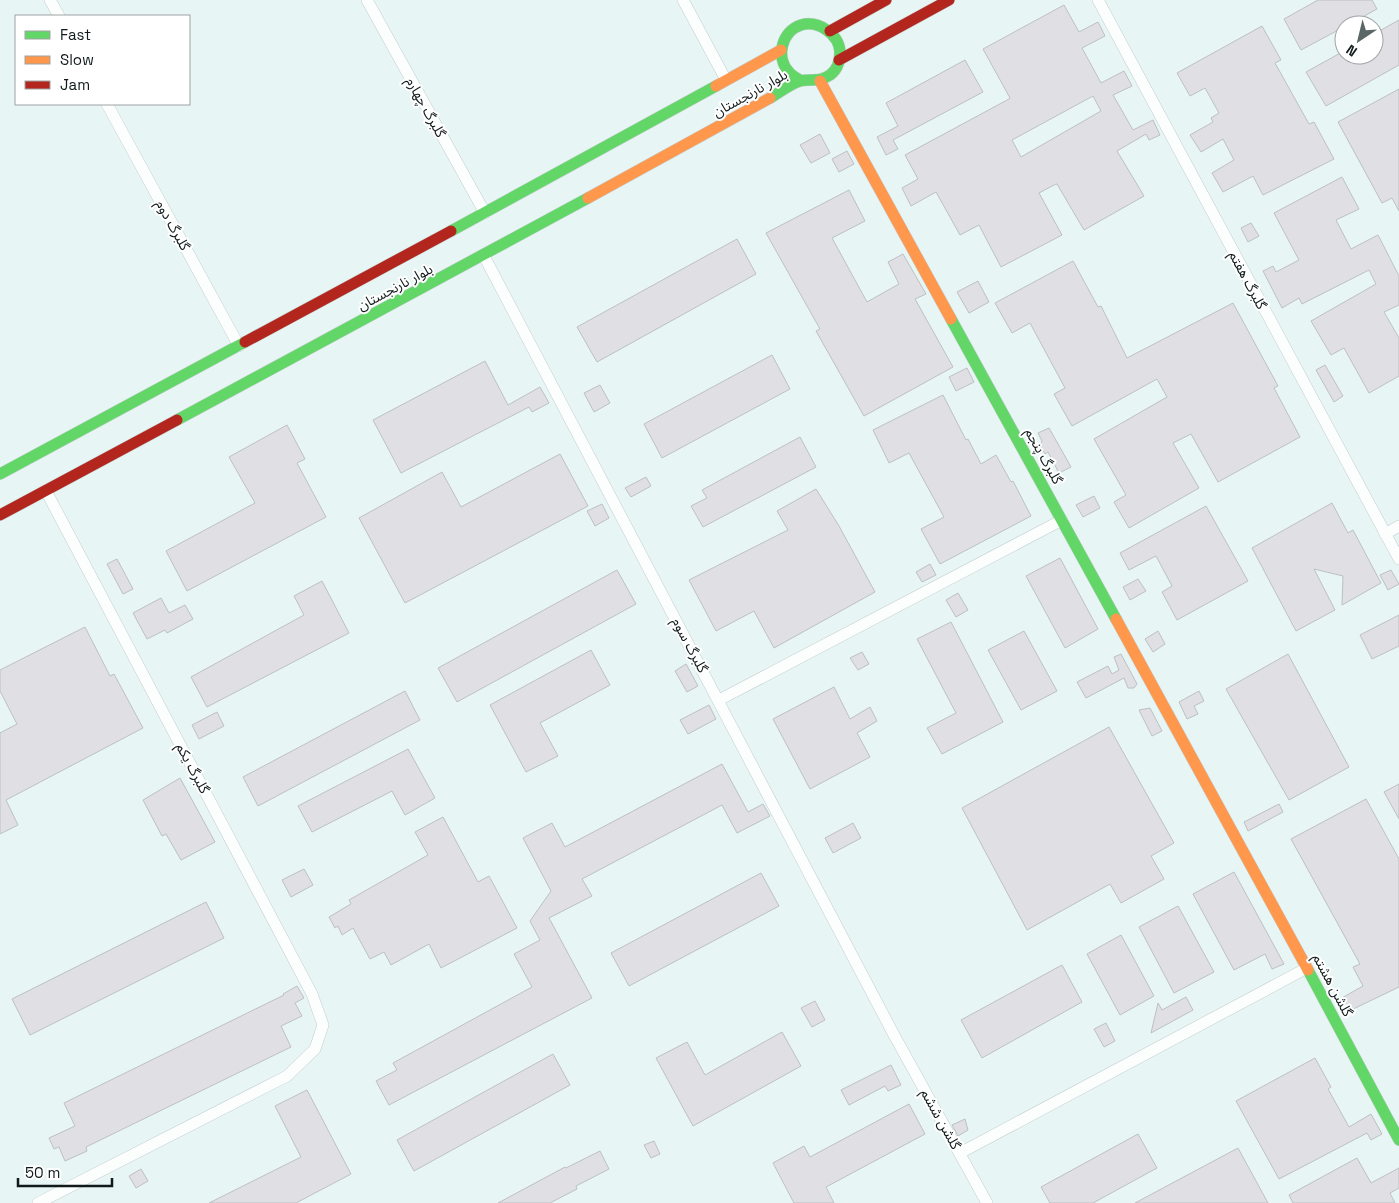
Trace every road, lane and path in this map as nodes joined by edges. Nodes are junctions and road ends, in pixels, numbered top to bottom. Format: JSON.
{"nodes":[{"id":1,"x":50,"y":0,"type":"edge"},
{"id":2,"x":367,"y":0,"type":"edge"},
{"id":3,"x":683,"y":0,"type":"edge"},
{"id":4,"x":886,"y":0,"type":"edge"},
{"id":5,"x":949,"y":0,"type":"edge"},
{"id":6,"x":1098,"y":0,"type":"edge"},
{"id":7,"x":58,"y":15,"type":"edge"},
{"id":8,"x":830,"y":31,"type":"junction"},
{"id":9,"x":781,"y":50,"type":"junction"},
{"id":10,"x":839,"y":60,"type":"junction"},
{"id":11,"x":726,"y":80,"type":"junction"},
{"id":12,"x":820,"y":81,"type":"junction"},
{"id":13,"x":801,"y":82,"type":"junction"},
{"id":14,"x":108,"y":105,"type":"edge"},
{"id":15,"x":485,"y":213,"type":"junction"},
{"id":16,"x":484,"y":256,"type":"junction"},
{"id":17,"x":239,"y":346,"type":"junction"},
{"id":18,"x":0,"y":474,"type":"edge"},
{"id":19,"x":46,"y":491,"type":"junction"},
{"id":20,"x":0,"y":515,"type":"edge"},
{"id":21,"x":1062,"y":520,"type":"junction"},
{"id":22,"x":1399,"y":526,"type":"edge"},
{"id":23,"x":1385,"y":534,"type":"junction"},
{"id":24,"x":1399,"y":559,"type":"edge"},
{"id":25,"x":719,"y":700,"type":"junction"},
{"id":26,"x":1241,"y":845,"type":"joint"},
{"id":27,"x":1307,"y":968,"type":"junction"},
{"id":28,"x":894,"y":1035,"type":"joint"},
{"id":29,"x":1399,"y":1140,"type":"edge"},
{"id":30,"x":960,"y":1153,"type":"junction"},
{"id":31,"x":38,"y":1203,"type":"edge"},
{"id":32,"x":987,"y":1203,"type":"edge"}],
"edges":[{"from":1,"to":7,"type":"street"},
{"from":2,"to":15,"type":"street","name":"گلبرگ چهارم"},
{"from":3,"to":11,"type":"street"},
{"from":4,"to":8,"type":"street"},
{"from":5,"to":10,"type":"street"},
{"from":6,"to":23,"type":"street","name":"گلبرگ هفتم"},
{"from":8,"to":9,"type":"street","name":"بلوار نارنجستان"},
{"from":8,"to":10,"type":"street"},
{"from":9,"to":11,"type":"street","name":"بلوار نارنجستان"},
{"from":9,"to":13,"type":"street","name":"بلوار نارنجستان"},
{"from":10,"to":12,"type":"street"},
{"from":11,"to":15,"type":"street","name":"بلوار نارنجستان"},
{"from":12,"to":13,"type":"street","name":"بلوار نارنجستان"},
{"from":12,"to":21,"type":"street","name":"گلبرگ پنجم"},
{"from":13,"to":16,"type":"street","name":"بلوار نارنجستان"},
{"from":14,"to":17,"type":"street","name":"گلبرگ دوم"},
{"from":15,"to":17,"type":"street","name":"بلوار نارنجستان"},
{"from":16,"to":19,"type":"street","name":"بلوار نارنجستان"},
{"from":16,"to":25,"type":"street","name":"گلبرگ سوم"},
{"from":17,"to":18,"type":"street","name":"بلوار نارنجستان"},
{"from":19,"to":20,"type":"street","name":"بلوار نارنجستان"},
{"from":19,"to":31,"type":"street","name":"گلبرگ یکم"},
{"from":21,"to":25,"type":"street"},
{"from":21,"to":26,"type":"street","name":"گلبرگ پنجم"},
{"from":22,"to":23,"type":"street"},
{"from":23,"to":24,"type":"street","name":"گلبرگ هفتم"},
{"from":25,"to":28,"type":"street","name":"گلبرگ سوم"},
{"from":26,"to":27,"type":"street","name":"گلشن هشتم"},
{"from":27,"to":29,"type":"street","name":"گلشن هشتم"},
{"from":27,"to":30,"type":"street"},
{"from":28,"to":30,"type":"street","name":"گلشن ششم"},
{"from":30,"to":32,"type":"street","name":"گلشن ششم"}]}
